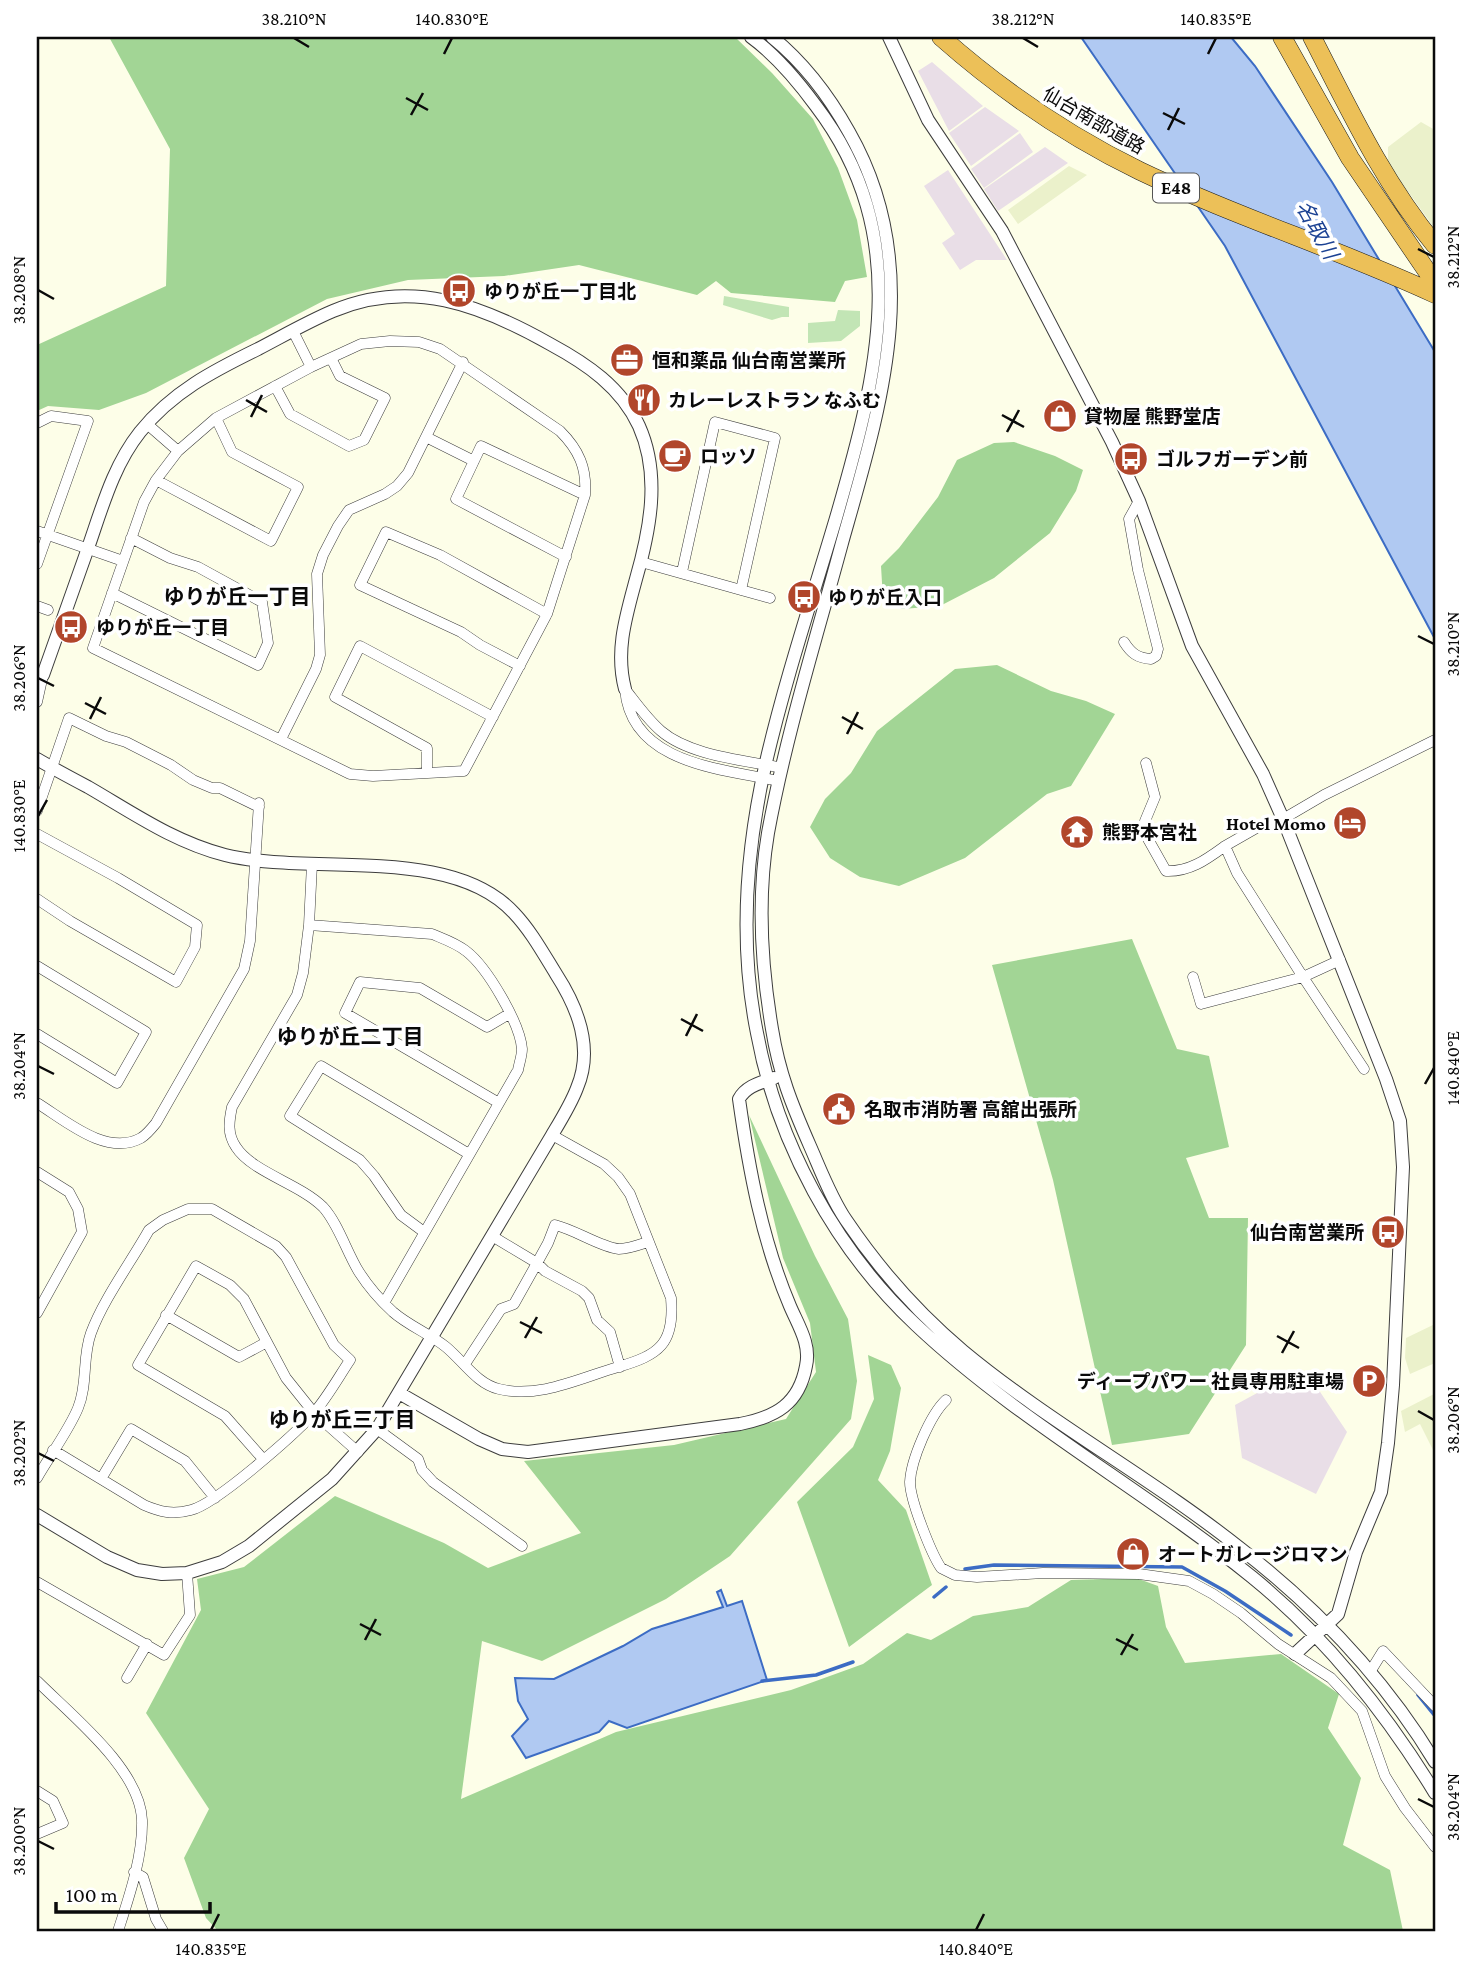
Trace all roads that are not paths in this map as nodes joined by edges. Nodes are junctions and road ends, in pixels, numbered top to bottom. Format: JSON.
{"nodes":[{"id":1,"x":751,"y":37,"type":"edge"},
{"id":2,"x":772,"y":37,"type":"edge"},
{"id":3,"x":889,"y":37,"type":"edge"},
{"id":4,"x":941,"y":37,"type":"edge"},
{"id":5,"x":1282,"y":37,"type":"edge"},
{"id":6,"x":1312,"y":37,"type":"edge"},
{"id":7,"x":1435,"y":245,"type":"edge"},
{"id":8,"x":1435,"y":283,"type":"edge"},
{"id":9,"x":1435,"y":294,"type":"edge"},
{"id":10,"x":293,"y":331,"type":"junction"},
{"id":11,"x":331,"y":358,"type":"junction"},
{"id":12,"x":463,"y":362,"type":"junction"},
{"id":13,"x":311,"y":367,"type":"junction"},
{"id":14,"x":275,"y":386,"type":"junction"},
{"id":15,"x":216,"y":418,"type":"junction"},
{"id":16,"x":37,"y":423,"type":"edge"},
{"id":17,"x":147,"y":424,"type":"junction"},
{"id":18,"x":426,"y":437,"type":"junction"},
{"id":19,"x":178,"y":451,"type":"junction"},
{"id":20,"x":474,"y":461,"type":"junction"},
{"id":21,"x":156,"y":480,"type":"junction"},
{"id":22,"x":585,"y":495,"type":"junction"},
{"id":23,"x":1139,"y":502,"type":"junction"},
{"id":24,"x":37,"y":531,"type":"edge"},
{"id":25,"x":48,"y":534,"type":"junction"},
{"id":26,"x":131,"y":538,"type":"junction"},
{"id":27,"x":88,"y":548,"type":"junction"},
{"id":28,"x":566,"y":557,"type":"junction"},
{"id":29,"x":123,"y":561,"type":"junction"},
{"id":30,"x":641,"y":562,"type":"junction"},
{"id":31,"x":37,"y":564,"type":"edge"},
{"id":32,"x":682,"y":572,"type":"junction"},
{"id":33,"x":741,"y":590,"type":"junction"},
{"id":34,"x":112,"y":593,"type":"junction"},
{"id":35,"x":770,"y":598,"type":"dead end"},
{"id":36,"x":37,"y":606,"type":"edge"},
{"id":37,"x":48,"y":610,"type":"dead end"},
{"id":38,"x":547,"y":614,"type":"junction"},
{"id":39,"x":1124,"y":642,"type":"dead end"},
{"id":40,"x":520,"y":666,"type":"junction"},
{"id":41,"x":43,"y":671,"type":"edge"},
{"id":42,"x":625,"y":689,"type":"joint"},
{"id":43,"x":37,"y":702,"type":"edge"},
{"id":44,"x":493,"y":717,"type":"junction"},
{"id":45,"x":281,"y":739,"type":"junction"},
{"id":46,"x":1435,"y":740,"type":"edge"},
{"id":47,"x":37,"y":760,"type":"edge"},
{"id":48,"x":1146,"y":763,"type":"dead end"},
{"id":49,"x":52,"y":768,"type":"junction"},
{"id":50,"x":764,"y":771,"type":"junction"},
{"id":51,"x":427,"y":772,"type":"junction"},
{"id":52,"x":780,"y":775,"type":"junction"},
{"id":53,"x":37,"y":811,"type":"edge"},
{"id":54,"x":1283,"y":819,"type":"junction"},
{"id":55,"x":1267,"y":822,"type":"dead end"},
{"id":56,"x":37,"y":834,"type":"edge"},
{"id":57,"x":1226,"y":846,"type":"junction"},
{"id":58,"x":256,"y":859,"type":"junction"},
{"id":59,"x":312,"y":864,"type":"junction"},
{"id":60,"x":37,"y":899,"type":"edge"},
{"id":61,"x":309,"y":925,"type":"junction"},
{"id":62,"x":1340,"y":960,"type":"junction"},
{"id":63,"x":37,"y":966,"type":"edge"},
{"id":64,"x":1193,"y":977,"type":"dead end"},
{"id":65,"x":1303,"y":977,"type":"junction"},
{"id":66,"x":509,"y":1014,"type":"junction"},
{"id":67,"x":37,"y":1034,"type":"edge"},
{"id":68,"x":1364,"y":1069,"type":"dead end"},
{"id":69,"x":781,"y":1076,"type":"junction"},
{"id":70,"x":767,"y":1081,"type":"junction"},
{"id":71,"x":37,"y":1103,"type":"edge"},
{"id":72,"x":499,"y":1103,"type":"junction"},
{"id":73,"x":552,"y":1135,"type":"junction"},
{"id":74,"x":469,"y":1154,"type":"junction"},
{"id":75,"x":37,"y":1171,"type":"edge"},
{"id":76,"x":424,"y":1232,"type":"junction"},
{"id":77,"x":492,"y":1236,"type":"junction"},
{"id":78,"x":648,"y":1242,"type":"junction"},
{"id":79,"x":537,"y":1263,"type":"junction"},
{"id":80,"x":384,"y":1303,"type":"junction"},
{"id":81,"x":37,"y":1313,"type":"edge"},
{"id":82,"x":166,"y":1315,"type":"junction"},
{"id":83,"x":432,"y":1338,"type":"junction"},
{"id":84,"x":267,"y":1342,"type":"junction"},
{"id":85,"x":465,"y":1364,"type":"junction"},
{"id":86,"x":620,"y":1367,"type":"junction"},
{"id":87,"x":399,"y":1393,"type":"junction"},
{"id":88,"x":946,"y":1400,"type":"dead end"},
{"id":89,"x":314,"y":1413,"type":"junction"},
{"id":90,"x":377,"y":1429,"type":"junction"},
{"id":91,"x":53,"y":1450,"type":"junction"},
{"id":92,"x":358,"y":1452,"type":"junction"},
{"id":93,"x":262,"y":1459,"type":"junction"},
{"id":94,"x":37,"y":1478,"type":"edge"},
{"id":95,"x":101,"y":1479,"type":"junction"},
{"id":96,"x":215,"y":1498,"type":"junction"},
{"id":97,"x":37,"y":1515,"type":"edge"},
{"id":98,"x":522,"y":1546,"type":"dead end"},
{"id":99,"x":187,"y":1573,"type":"junction"},
{"id":100,"x":37,"y":1581,"type":"edge"},
{"id":101,"x":1327,"y":1625,"type":"junction"},
{"id":102,"x":1316,"y":1636,"type":"junction"},
{"id":103,"x":146,"y":1644,"type":"junction"},
{"id":104,"x":1295,"y":1654,"type":"junction"},
{"id":105,"x":1370,"y":1672,"type":"junction"},
{"id":106,"x":127,"y":1678,"type":"dead end"},
{"id":107,"x":37,"y":1681,"type":"edge"},
{"id":108,"x":1373,"y":1702,"type":"junction"},
{"id":109,"x":1435,"y":1706,"type":"edge"},
{"id":110,"x":1362,"y":1711,"type":"junction"},
{"id":111,"x":1435,"y":1762,"type":"edge"},
{"id":112,"x":37,"y":1791,"type":"edge"},
{"id":113,"x":1435,"y":1793,"type":"edge"},
{"id":114,"x":37,"y":1834,"type":"edge"},
{"id":115,"x":1435,"y":1847,"type":"edge"},
{"id":116,"x":134,"y":1872,"type":"junction"},
{"id":117,"x":118,"y":1931,"type":"edge"},
{"id":118,"x":163,"y":1931,"type":"edge"}],
"edges":[{"from":1,"to":50,"type":"street"},
{"from":2,"to":52,"type":"street"},
{"from":3,"to":23,"type":"street"},
{"from":4,"to":9,"type":"highway","name":"仙台南部道路","number":"E48"},
{"from":5,"to":8,"type":"highway"},
{"from":6,"to":7,"type":"highway"},
{"from":10,"to":13,"type":"street"},
{"from":10,"to":17,"type":"street"},
{"from":10,"to":30,"type":"street"},
{"from":11,"to":12,"type":"street"},
{"from":11,"to":13,"type":"street"},
{"from":11,"to":14,"type":"street"},
{"from":12,"to":18,"type":"street"},
{"from":12,"to":22,"type":"street"},
{"from":13,"to":14,"type":"street"},
{"from":14,"to":15,"type":"street"},
{"from":15,"to":19,"type":"street"},
{"from":15,"to":21,"type":"street"},
{"from":16,"to":25,"type":"street"},
{"from":17,"to":19,"type":"street"},
{"from":17,"to":27,"type":"street"},
{"from":18,"to":20,"type":"street"},
{"from":18,"to":45,"type":"street"},
{"from":19,"to":21,"type":"street"},
{"from":20,"to":22,"type":"street"},
{"from":20,"to":28,"type":"street"},
{"from":21,"to":26,"type":"street"},
{"from":22,"to":28,"type":"street"},
{"from":23,"to":39,"type":"street"},
{"from":23,"to":54,"type":"street"},
{"from":24,"to":25,"type":"street"},
{"from":25,"to":27,"type":"street"},
{"from":25,"to":31,"type":"street"},
{"from":26,"to":29,"type":"street"},
{"from":26,"to":34,"type":"street"},
{"from":27,"to":29,"type":"street"},
{"from":27,"to":41,"type":"street"},
{"from":28,"to":38,"type":"street"},
{"from":29,"to":34,"type":"street"},
{"from":30,"to":32,"type":"street"},
{"from":30,"to":42,"type":"street"},
{"from":32,"to":33,"type":"street"},
{"from":32,"to":33,"type":"street"},
{"from":33,"to":35,"type":"street"},
{"from":34,"to":45,"type":"street"},
{"from":36,"to":37,"type":"street"},
{"from":38,"to":40,"type":"street"},
{"from":38,"to":40,"type":"street"},
{"from":40,"to":44,"type":"street"},
{"from":41,"to":43,"type":"street"},
{"from":42,"to":50,"type":"street"},
{"from":44,"to":51,"type":"street"},
{"from":44,"to":51,"type":"street"},
{"from":45,"to":51,"type":"street"},
{"from":46,"to":54,"type":"street"},
{"from":47,"to":49,"type":"street"},
{"from":48,"to":57,"type":"street"},
{"from":49,"to":53,"type":"street"},
{"from":49,"to":58,"type":"street"},
{"from":49,"to":58,"type":"street"},
{"from":50,"to":52,"type":"street"},
{"from":50,"to":70,"type":"street"},
{"from":52,"to":69,"type":"street"},
{"from":54,"to":62,"type":"street"},
{"from":55,"to":57,"type":"street"},
{"from":56,"to":60,"type":"street"},
{"from":57,"to":65,"type":"street"},
{"from":58,"to":59,"type":"street"},
{"from":58,"to":71,"type":"street"},
{"from":59,"to":61,"type":"street"},
{"from":59,"to":73,"type":"street"},
{"from":61,"to":66,"type":"street"},
{"from":61,"to":80,"type":"street"},
{"from":62,"to":65,"type":"street"},
{"from":62,"to":101,"type":"street"},
{"from":63,"to":67,"type":"street"},
{"from":64,"to":65,"type":"street"},
{"from":65,"to":68,"type":"street"},
{"from":66,"to":72,"type":"street"},
{"from":66,"to":72,"type":"street"},
{"from":69,"to":70,"type":"street"},
{"from":69,"to":101,"type":"street"},
{"from":70,"to":87,"type":"street"},
{"from":70,"to":102,"type":"street"},
{"from":72,"to":74,"type":"street"},
{"from":73,"to":77,"type":"street"},
{"from":73,"to":78,"type":"street"},
{"from":74,"to":76,"type":"street"},
{"from":74,"to":76,"type":"street"},
{"from":75,"to":81,"type":"street"},
{"from":76,"to":80,"type":"street"},
{"from":77,"to":79,"type":"street"},
{"from":77,"to":83,"type":"street"},
{"from":78,"to":79,"type":"street"},
{"from":78,"to":86,"type":"street"},
{"from":79,"to":85,"type":"street"},
{"from":79,"to":86,"type":"street"},
{"from":80,"to":83,"type":"street"},
{"from":82,"to":84,"type":"street"},
{"from":82,"to":84,"type":"street"},
{"from":82,"to":93,"type":"street"},
{"from":83,"to":85,"type":"street"},
{"from":83,"to":87,"type":"street"},
{"from":84,"to":89,"type":"street"},
{"from":85,"to":86,"type":"street"},
{"from":87,"to":90,"type":"street"},
{"from":88,"to":104,"type":"street"},
{"from":89,"to":91,"type":"street"},
{"from":89,"to":92,"type":"street"},
{"from":89,"to":93,"type":"street"},
{"from":90,"to":92,"type":"street"},
{"from":90,"to":98,"type":"street"},
{"from":91,"to":94,"type":"street"},
{"from":91,"to":95,"type":"street"},
{"from":92,"to":99,"type":"street"},
{"from":93,"to":96,"type":"street"},
{"from":95,"to":96,"type":"street"},
{"from":95,"to":96,"type":"street"},
{"from":97,"to":99,"type":"street"},
{"from":99,"to":103,"type":"street"},
{"from":100,"to":103,"type":"street"},
{"from":101,"to":102,"type":"street"},
{"from":101,"to":105,"type":"street"},
{"from":102,"to":104,"type":"street"},
{"from":102,"to":108,"type":"street"},
{"from":103,"to":106,"type":"street"},
{"from":104,"to":110,"type":"street"},
{"from":105,"to":109,"type":"street"},
{"from":105,"to":111,"type":"street"},
{"from":107,"to":116,"type":"street"},
{"from":108,"to":110,"type":"street"},
{"from":108,"to":113,"type":"street"},
{"from":110,"to":115,"type":"street"},
{"from":112,"to":114,"type":"street"},
{"from":116,"to":117,"type":"street"},
{"from":116,"to":118,"type":"street"}]}
